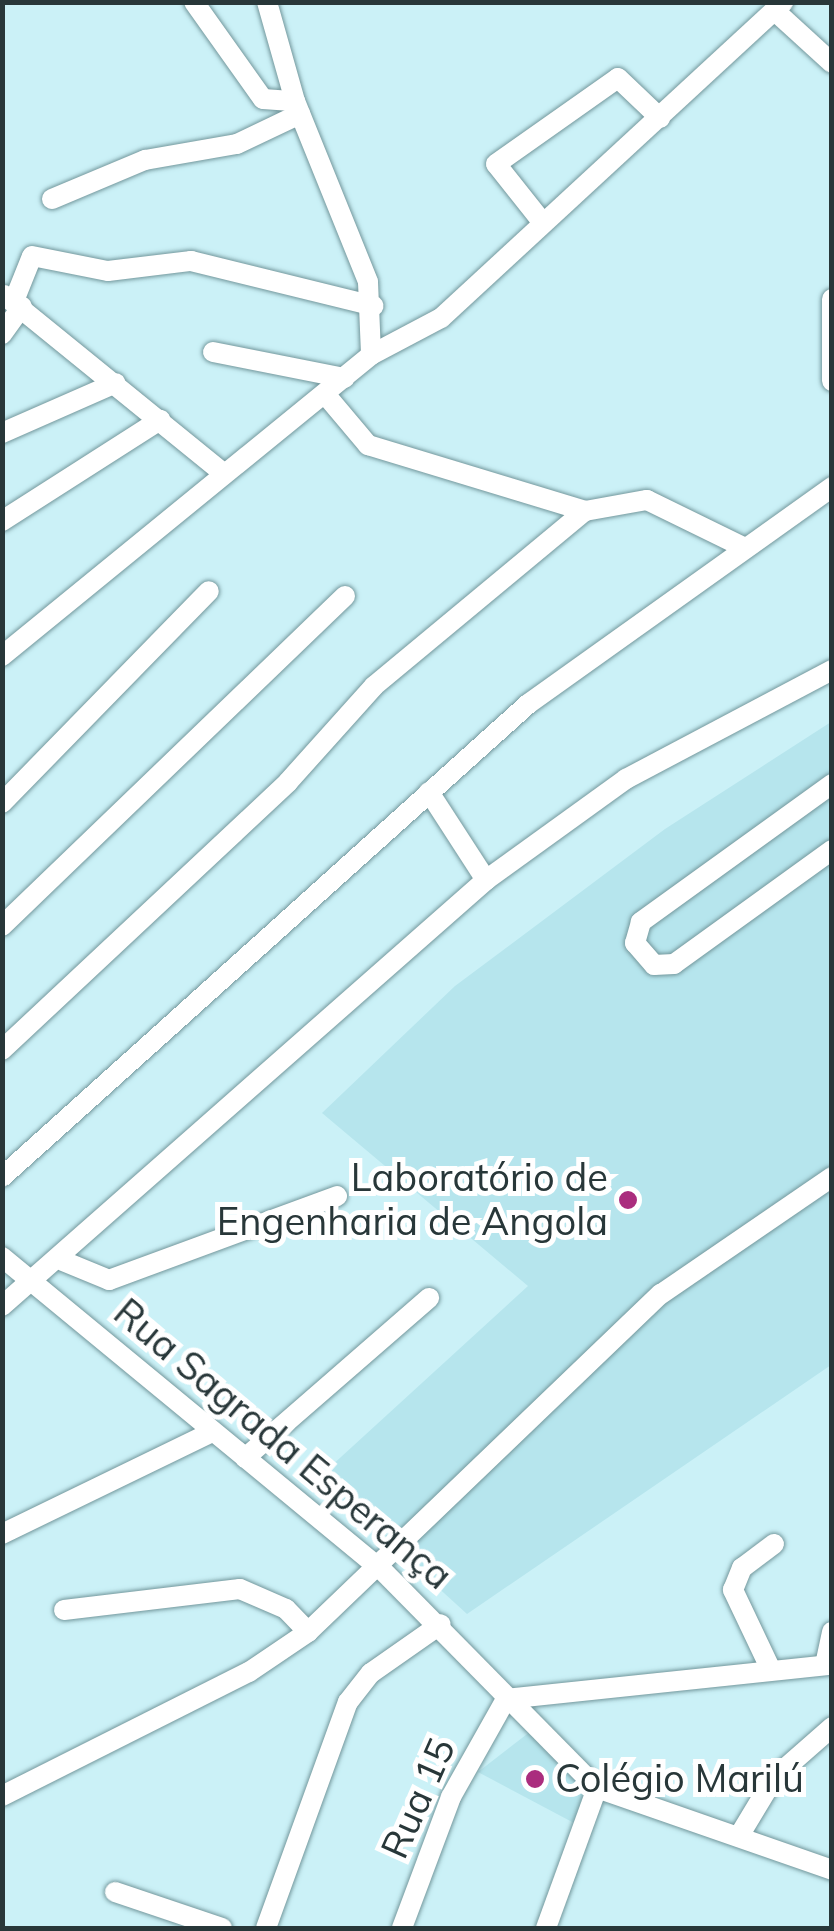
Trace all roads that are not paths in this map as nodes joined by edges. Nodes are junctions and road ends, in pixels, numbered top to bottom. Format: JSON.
{"nodes":[{"id":1,"x":194,"y":2,"type":"edge"},
{"id":2,"x":267,"y":2,"type":"edge"},
{"id":3,"x":779,"y":7,"type":"edge"},
{"id":4,"x":832,"y":63,"type":"edge"},
{"id":5,"x":297,"y":107,"type":"junction"},
{"id":6,"x":660,"y":118,"type":"junction"},
{"id":7,"x":52,"y":200,"type":"dead end"},
{"id":8,"x":543,"y":223,"type":"junction"},
{"id":9,"x":832,"y":299,"type":"edge"},
{"id":10,"x":13,"y":300,"type":"edge"},
{"id":11,"x":374,"y":306,"type":"junction"},
{"id":12,"x":2,"y":334,"type":"edge"},
{"id":13,"x":213,"y":352,"type":"dead end"},
{"id":14,"x":370,"y":356,"type":"junction"},
{"id":15,"x":344,"y":378,"type":"junction"},
{"id":16,"x":832,"y":382,"type":"edge"},
{"id":17,"x":116,"y":383,"type":"junction"},
{"id":18,"x":325,"y":394,"type":"junction"},
{"id":19,"x":160,"y":420,"type":"junction"},
{"id":20,"x":2,"y":433,"type":"edge"},
{"id":21,"x":223,"y":473,"type":"junction"},
{"id":22,"x":829,"y":494,"type":"edge"},
{"id":23,"x":585,"y":511,"type":"junction"},
{"id":24,"x":2,"y":521,"type":"edge"},
{"id":25,"x":743,"y":547,"type":"junction"},
{"id":26,"x":208,"y":591,"type":"dead end"},
{"id":27,"x":346,"y":596,"type":"dead end"},
{"id":28,"x":2,"y":656,"type":"edge"},
{"id":29,"x":832,"y":670,"type":"edge"},
{"id":30,"x":832,"y":784,"type":"edge"},
{"id":31,"x":429,"y":792,"type":"junction"},
{"id":32,"x":2,"y":803,"type":"edge"},
{"id":33,"x":832,"y":850,"type":"edge"},
{"id":34,"x":486,"y":880,"type":"junction"},
{"id":35,"x":2,"y":926,"type":"edge"},
{"id":36,"x":2,"y":1050,"type":"edge"},
{"id":37,"x":2,"y":1176,"type":"edge"},
{"id":38,"x":832,"y":1177,"type":"edge"},
{"id":39,"x":337,"y":1196,"type":"dead end"},
{"id":40,"x":2,"y":1257,"type":"edge"},
{"id":41,"x":63,"y":1262,"type":"junction"},
{"id":42,"x":34,"y":1282,"type":"junction"},
{"id":43,"x":429,"y":1298,"type":"dead end"},
{"id":44,"x":2,"y":1306,"type":"edge"},
{"id":45,"x":212,"y":1432,"type":"junction"},
{"id":46,"x":245,"y":1458,"type":"junction"},
{"id":47,"x":2,"y":1534,"type":"edge"},
{"id":48,"x":774,"y":1544,"type":"dead end"},
{"id":49,"x":382,"y":1570,"type":"junction"},
{"id":50,"x":64,"y":1610,"type":"dead end"},
{"id":51,"x":442,"y":1624,"type":"junction"},
{"id":52,"x":308,"y":1632,"type":"junction"},
{"id":53,"x":832,"y":1632,"type":"edge"},
{"id":54,"x":828,"y":1665,"type":"edge"},
{"id":55,"x":771,"y":1670,"type":"junction"},
{"id":56,"x":506,"y":1699,"type":"junction"},
{"id":57,"x":832,"y":1728,"type":"edge"},
{"id":58,"x":597,"y":1788,"type":"junction"},
{"id":59,"x":2,"y":1796,"type":"edge"},
{"id":60,"x":739,"y":1836,"type":"junction"},
{"id":61,"x":832,"y":1870,"type":"edge"},
{"id":62,"x":116,"y":1892,"type":"dead end"},
{"id":63,"x":222,"y":1928,"type":"edge"},
{"id":64,"x":266,"y":1928,"type":"edge"},
{"id":65,"x":402,"y":1928,"type":"edge"},
{"id":66,"x":546,"y":1928,"type":"edge"}],
"edges":[{"from":1,"to":5,"type":"street"},
{"from":2,"to":5,"type":"street"},
{"from":3,"to":4,"type":"street"},
{"from":3,"to":6,"type":"street"},
{"from":5,"to":7,"type":"street"},
{"from":5,"to":11,"type":"street"},
{"from":6,"to":8,"type":"street"},
{"from":6,"to":8,"type":"street"},
{"from":8,"to":14,"type":"street"},
{"from":9,"to":16,"type":"street"},
{"from":10,"to":11,"type":"street"},
{"from":10,"to":12,"type":"street"},
{"from":10,"to":17,"type":"street"},
{"from":11,"to":14,"type":"street"},
{"from":13,"to":15,"type":"street"},
{"from":14,"to":15,"type":"street"},
{"from":15,"to":18,"type":"street"},
{"from":17,"to":19,"type":"street"},
{"from":17,"to":20,"type":"street"},
{"from":18,"to":21,"type":"street"},
{"from":18,"to":23,"type":"street"},
{"from":19,"to":21,"type":"street"},
{"from":19,"to":24,"type":"street"},
{"from":21,"to":28,"type":"street"},
{"from":22,"to":25,"type":"street"},
{"from":23,"to":25,"type":"street"},
{"from":23,"to":36,"type":"street"},
{"from":25,"to":31,"type":"street"},
{"from":26,"to":32,"type":"street"},
{"from":27,"to":35,"type":"street"},
{"from":29,"to":34,"type":"street"},
{"from":30,"to":33,"type":"street"},
{"from":31,"to":34,"type":"street"},
{"from":31,"to":37,"type":"street"},
{"from":34,"to":41,"type":"street"},
{"from":38,"to":49,"type":"street"},
{"from":39,"to":41,"type":"street"},
{"from":40,"to":42,"type":"street","name":"Rua Sagrada Esperança"},
{"from":41,"to":42,"type":"street"},
{"from":42,"to":44,"type":"street"},
{"from":42,"to":45,"type":"street","name":"Rua Sagrada Esperança"},
{"from":43,"to":46,"type":"street"},
{"from":45,"to":46,"type":"street","name":"Rua Sagrada Esperança"},
{"from":45,"to":47,"type":"street"},
{"from":46,"to":49,"type":"street","name":"Rua Sagrada Esperança"},
{"from":48,"to":55,"type":"street"},
{"from":49,"to":51,"type":"street","name":"Rua Sagrada Esperança"},
{"from":49,"to":52,"type":"street"},
{"from":50,"to":52,"type":"street"},
{"from":51,"to":56,"type":"street","name":"Rua Sagrada Esperança"},
{"from":51,"to":64,"type":"street"},
{"from":52,"to":59,"type":"street"},
{"from":53,"to":54,"type":"street"},
{"from":54,"to":55,"type":"street"},
{"from":55,"to":56,"type":"street"},
{"from":56,"to":58,"type":"street","name":"Rua Sagrada Esperança"},
{"from":56,"to":65,"type":"street","name":"Rua 15"},
{"from":57,"to":60,"type":"street"},
{"from":58,"to":60,"type":"street"},
{"from":58,"to":66,"type":"street"},
{"from":60,"to":61,"type":"street"},
{"from":62,"to":63,"type":"street"}]}
